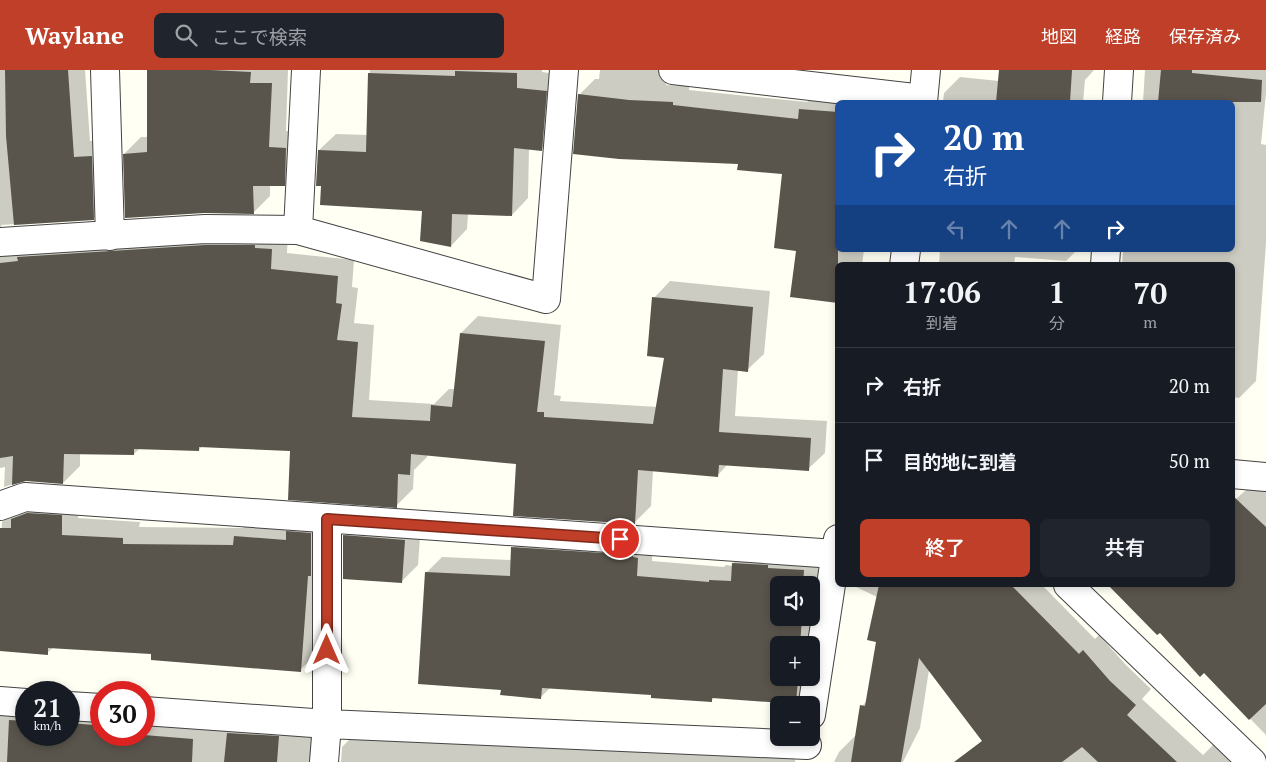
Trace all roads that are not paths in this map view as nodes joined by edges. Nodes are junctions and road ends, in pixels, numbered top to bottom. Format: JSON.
{"nodes":[{"id":1,"x":104,"y":70,"type":"edge"},
{"id":2,"x":306,"y":70,"type":"edge"},
{"id":3,"x":564,"y":70,"type":"edge"},
{"id":4,"x":673,"y":70,"type":"edge"},
{"id":5,"x":926,"y":70,"type":"edge"},
{"id":6,"x":1119,"y":70,"type":"edge"},
{"id":7,"x":915,"y":100,"type":"edge"},
{"id":8,"x":923,"y":100,"type":"edge"},
{"id":9,"x":1117,"y":100,"type":"edge"},
{"id":10,"x":298,"y":230,"type":"junction"},
{"id":11,"x":110,"y":236,"type":"junction"},
{"id":12,"x":0,"y":242,"type":"edge"},
{"id":13,"x":1235,"y":474,"type":"edge"},
{"id":14,"x":1266,"y":477,"type":"edge"},
{"id":15,"x":0,"y":506,"type":"edge"},
{"id":16,"x":327,"y":519,"type":"junction"},
{"id":17,"x":835,"y":546,"type":"edge"},
{"id":18,"x":835,"y":553,"type":"edge"},
{"id":19,"x":1070,"y":587,"type":"edge"},
{"id":20,"x":814,"y":696,"type":"edge"},
{"id":21,"x":0,"y":701,"type":"edge"},
{"id":22,"x":15,"y":702,"type":"edge"},
{"id":23,"x":155,"y":712,"type":"edge"},
{"id":24,"x":327,"y":724,"type":"junction"},
{"id":25,"x":806,"y":748,"type":"edge"},
{"id":26,"x":324,"y":762,"type":"edge"},
{"id":27,"x":1252,"y":762,"type":"edge"}],
"edges":[{"from":1,"to":11,"type":"street"},
{"from":2,"to":10,"type":"street"},
{"from":3,"to":10,"type":"street"},
{"from":4,"to":7,"type":"street"},
{"from":5,"to":8,"type":"street"},
{"from":6,"to":9,"type":"street"},
{"from":10,"to":11,"type":"street"},
{"from":11,"to":12,"type":"street"},
{"from":13,"to":14,"type":"street"},
{"from":15,"to":16,"type":"street"},
{"from":16,"to":17,"type":"street"},
{"from":16,"to":24,"type":"street"},
{"from":18,"to":20,"type":"street"},
{"from":19,"to":27,"type":"street"},
{"from":21,"to":22,"type":"street"},
{"from":23,"to":24,"type":"street"},
{"from":24,"to":25,"type":"street"},
{"from":24,"to":26,"type":"street"}]}
